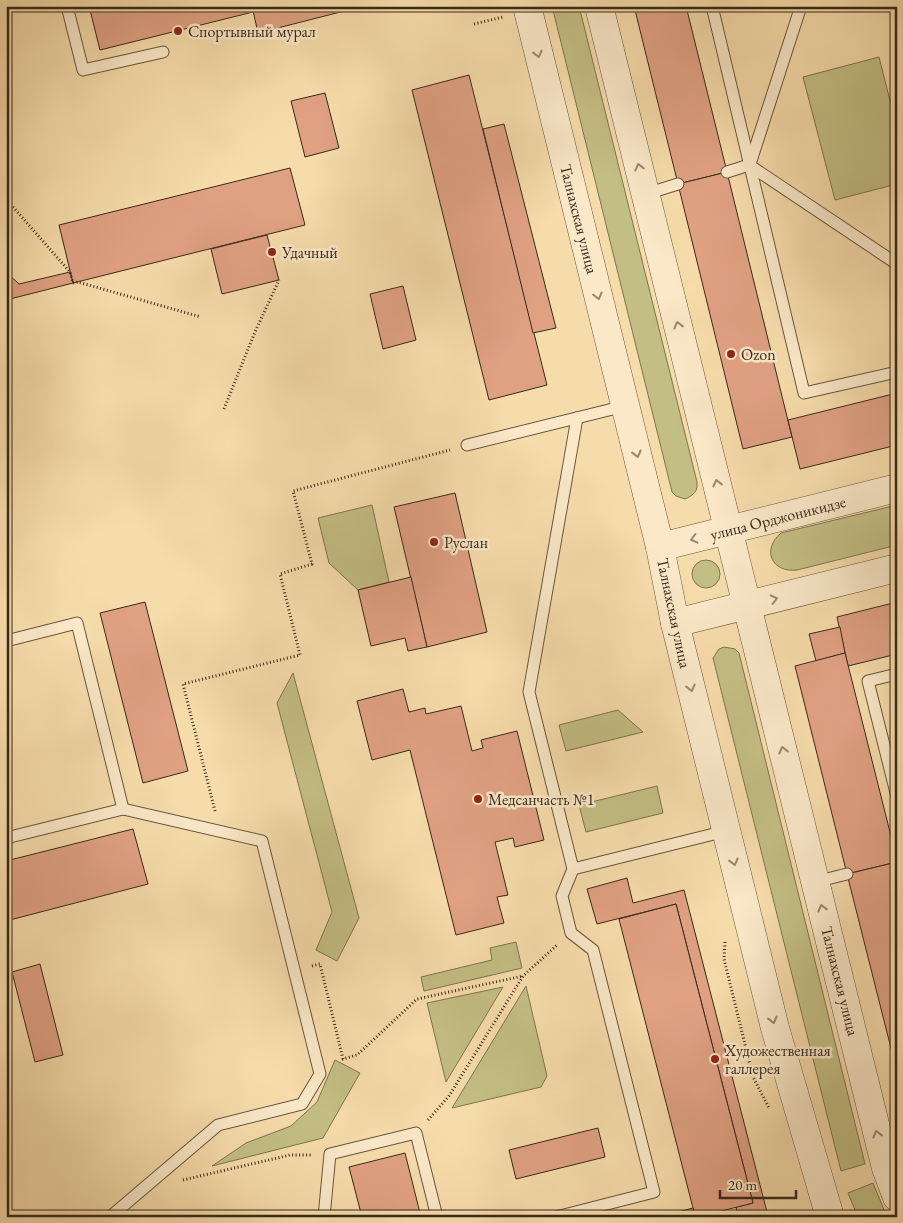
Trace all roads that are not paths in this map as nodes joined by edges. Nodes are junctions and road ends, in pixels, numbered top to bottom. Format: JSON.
{"nodes":[{"id":1,"x":67,"y":6,"type":"edge"},
{"id":2,"x":527,"y":6,"type":"edge"},
{"id":3,"x":599,"y":6,"type":"edge"},
{"id":4,"x":712,"y":6,"type":"edge"},
{"id":5,"x":801,"y":6,"type":"edge"},
{"id":6,"x":163,"y":52,"type":"dead end"},
{"id":7,"x":750,"y":165,"type":"junction"},
{"id":8,"x":727,"y":172,"type":"dead end"},
{"id":9,"x":678,"y":184,"type":"dead end"},
{"id":10,"x":646,"y":194,"type":"junction"},
{"id":11,"x":897,"y":264,"type":"edge"},
{"id":12,"x":897,"y":372,"type":"edge"},
{"id":13,"x":625,"y":406,"type":"junction"},
{"id":14,"x":577,"y":418,"type":"junction"},
{"id":15,"x":467,"y":445,"type":"road end"},
{"id":16,"x":897,"y":488,"type":"edge"},
{"id":17,"x":729,"y":530,"type":"junction"},
{"id":18,"x":660,"y":547,"type":"junction"},
{"id":19,"x":897,"y":568,"type":"edge"},
{"id":20,"x":747,"y":605,"type":"junction"},
{"id":21,"x":675,"y":623,"type":"junction"},
{"id":22,"x":6,"y":641,"type":"edge"},
{"id":23,"x":897,"y":674,"type":"edge"},
{"id":24,"x":897,"y":797,"type":"edge"},
{"id":25,"x":123,"y":809,"type":"junction"},
{"id":26,"x":726,"y":831,"type":"junction"},
{"id":27,"x":6,"y":838,"type":"edge"},
{"id":28,"x":573,"y":869,"type":"junction"},
{"id":29,"x":847,"y":874,"type":"dead end"},
{"id":30,"x":815,"y":882,"type":"junction"},
{"id":31,"x":897,"y":1197,"type":"edge"},
{"id":32,"x":110,"y":1217,"type":"edge"},
{"id":33,"x":324,"y":1217,"type":"edge"},
{"id":34,"x":437,"y":1217,"type":"edge"},
{"id":35,"x":556,"y":1217,"type":"edge"},
{"id":36,"x":830,"y":1217,"type":"edge"}],
"edges":[{"from":1,"to":6,"type":"lane"},
{"from":2,"to":13,"type":"street","name":"Талнахская улица","one_way":true},
{"from":10,"to":3,"type":"street","name":"Талнахская улица","one_way":true},
{"from":4,"to":7,"type":"lane"},
{"from":5,"to":7,"type":"lane"},
{"from":7,"to":8,"type":"lane"},
{"from":7,"to":11,"type":"lane"},
{"from":7,"to":12,"type":"lane"},
{"from":9,"to":10,"type":"lane"},
{"from":17,"to":10,"type":"street","name":"Талнахская улица","one_way":true},
{"from":13,"to":14,"type":"lane"},
{"from":13,"to":18,"type":"street","name":"Талнахская улица","one_way":true},
{"from":14,"to":15,"type":"lane"},
{"from":14,"to":28,"type":"lane"},
{"from":16,"to":17,"type":"street","name":"улица Орджоникидзе"},
{"from":17,"to":18,"type":"street","name":"улица Орджоникидзе","one_way":true},
{"from":17,"to":20,"type":"street","name":"Талнахская улица"},
{"from":18,"to":21,"type":"street","name":"Талнахская улица"},
{"from":20,"to":19,"type":"street","one_way":true},
{"from":20,"to":21,"type":"street"},
{"from":30,"to":20,"type":"street","name":"Талнахская улица","one_way":true},
{"from":21,"to":26,"type":"street","name":"Талнахская улица","one_way":true},
{"from":22,"to":25,"type":"lane"},
{"from":23,"to":24,"type":"lane"},
{"from":25,"to":27,"type":"lane"},
{"from":25,"to":32,"type":"lane"},
{"from":26,"to":28,"type":"lane"},
{"from":26,"to":36,"type":"street","name":"Талнахская улица","one_way":true},
{"from":28,"to":35,"type":"lane"},
{"from":29,"to":30,"type":"lane"},
{"from":31,"to":30,"type":"street","name":"Талнахская улица","one_way":true},
{"from":33,"to":34,"type":"lane"}]}
